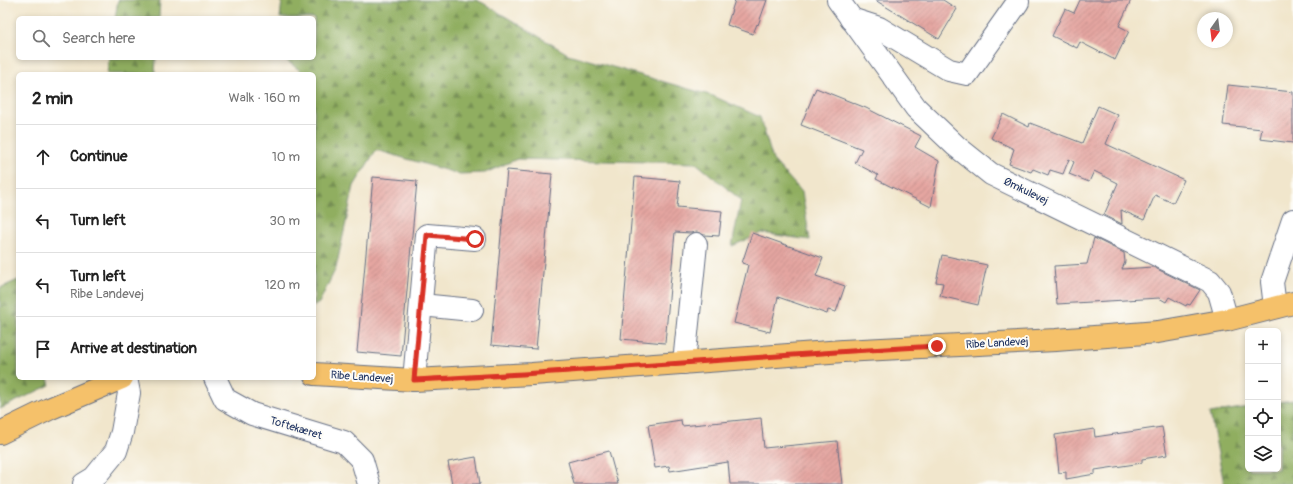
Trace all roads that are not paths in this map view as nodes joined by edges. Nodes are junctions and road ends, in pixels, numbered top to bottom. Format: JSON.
{"nodes":[{"id":1,"x":838,"y":0,"type":"edge"},
{"id":2,"x":1018,"y":2,"type":"dead end"},
{"id":3,"x":851,"y":19,"type":"junction"},
{"id":4,"x":1293,"y":220,"type":"edge"},
{"id":5,"x":475,"y":239,"type":"dead end"},
{"id":6,"x":696,"y":244,"type":"dead end"},
{"id":7,"x":421,"y":305,"type":"junction"},
{"id":8,"x":1284,"y":305,"type":"edge"},
{"id":9,"x":472,"y":310,"type":"dead end"},
{"id":10,"x":1227,"y":320,"type":"junction"},
{"id":11,"x":684,"y":363,"type":"junction"},
{"id":12,"x":316,"y":374,"type":"edge"},
{"id":13,"x":117,"y":380,"type":"edge"},
{"id":14,"x":126,"y":380,"type":"edge"},
{"id":15,"x":216,"y":380,"type":"edge"},
{"id":16,"x":414,"y":380,"type":"junction"},
{"id":17,"x":0,"y":433,"type":"edge"},
{"id":18,"x":84,"y":484,"type":"edge"},
{"id":19,"x":369,"y":484,"type":"edge"}],
"edges":[{"from":1,"to":3,"type":"street","name":"Ømkulevej"},
{"from":2,"to":3,"type":"street"},
{"from":3,"to":10,"type":"street","name":"Ømkulevej"},
{"from":4,"to":8,"type":"street"},
{"from":5,"to":7,"type":"street"},
{"from":6,"to":11,"type":"street"},
{"from":7,"to":9,"type":"street"},
{"from":7,"to":16,"type":"street"},
{"from":8,"to":10,"type":"main road","name":"Ribe Landevej"},
{"from":10,"to":11,"type":"main road","name":"Ribe Landevej"},
{"from":11,"to":16,"type":"main road","name":"Ribe Landevej"},
{"from":12,"to":16,"type":"main road","name":"Ribe Landevej"},
{"from":13,"to":17,"type":"main road"},
{"from":14,"to":18,"type":"street"},
{"from":15,"to":19,"type":"street","name":"Toftekæret"}]}
